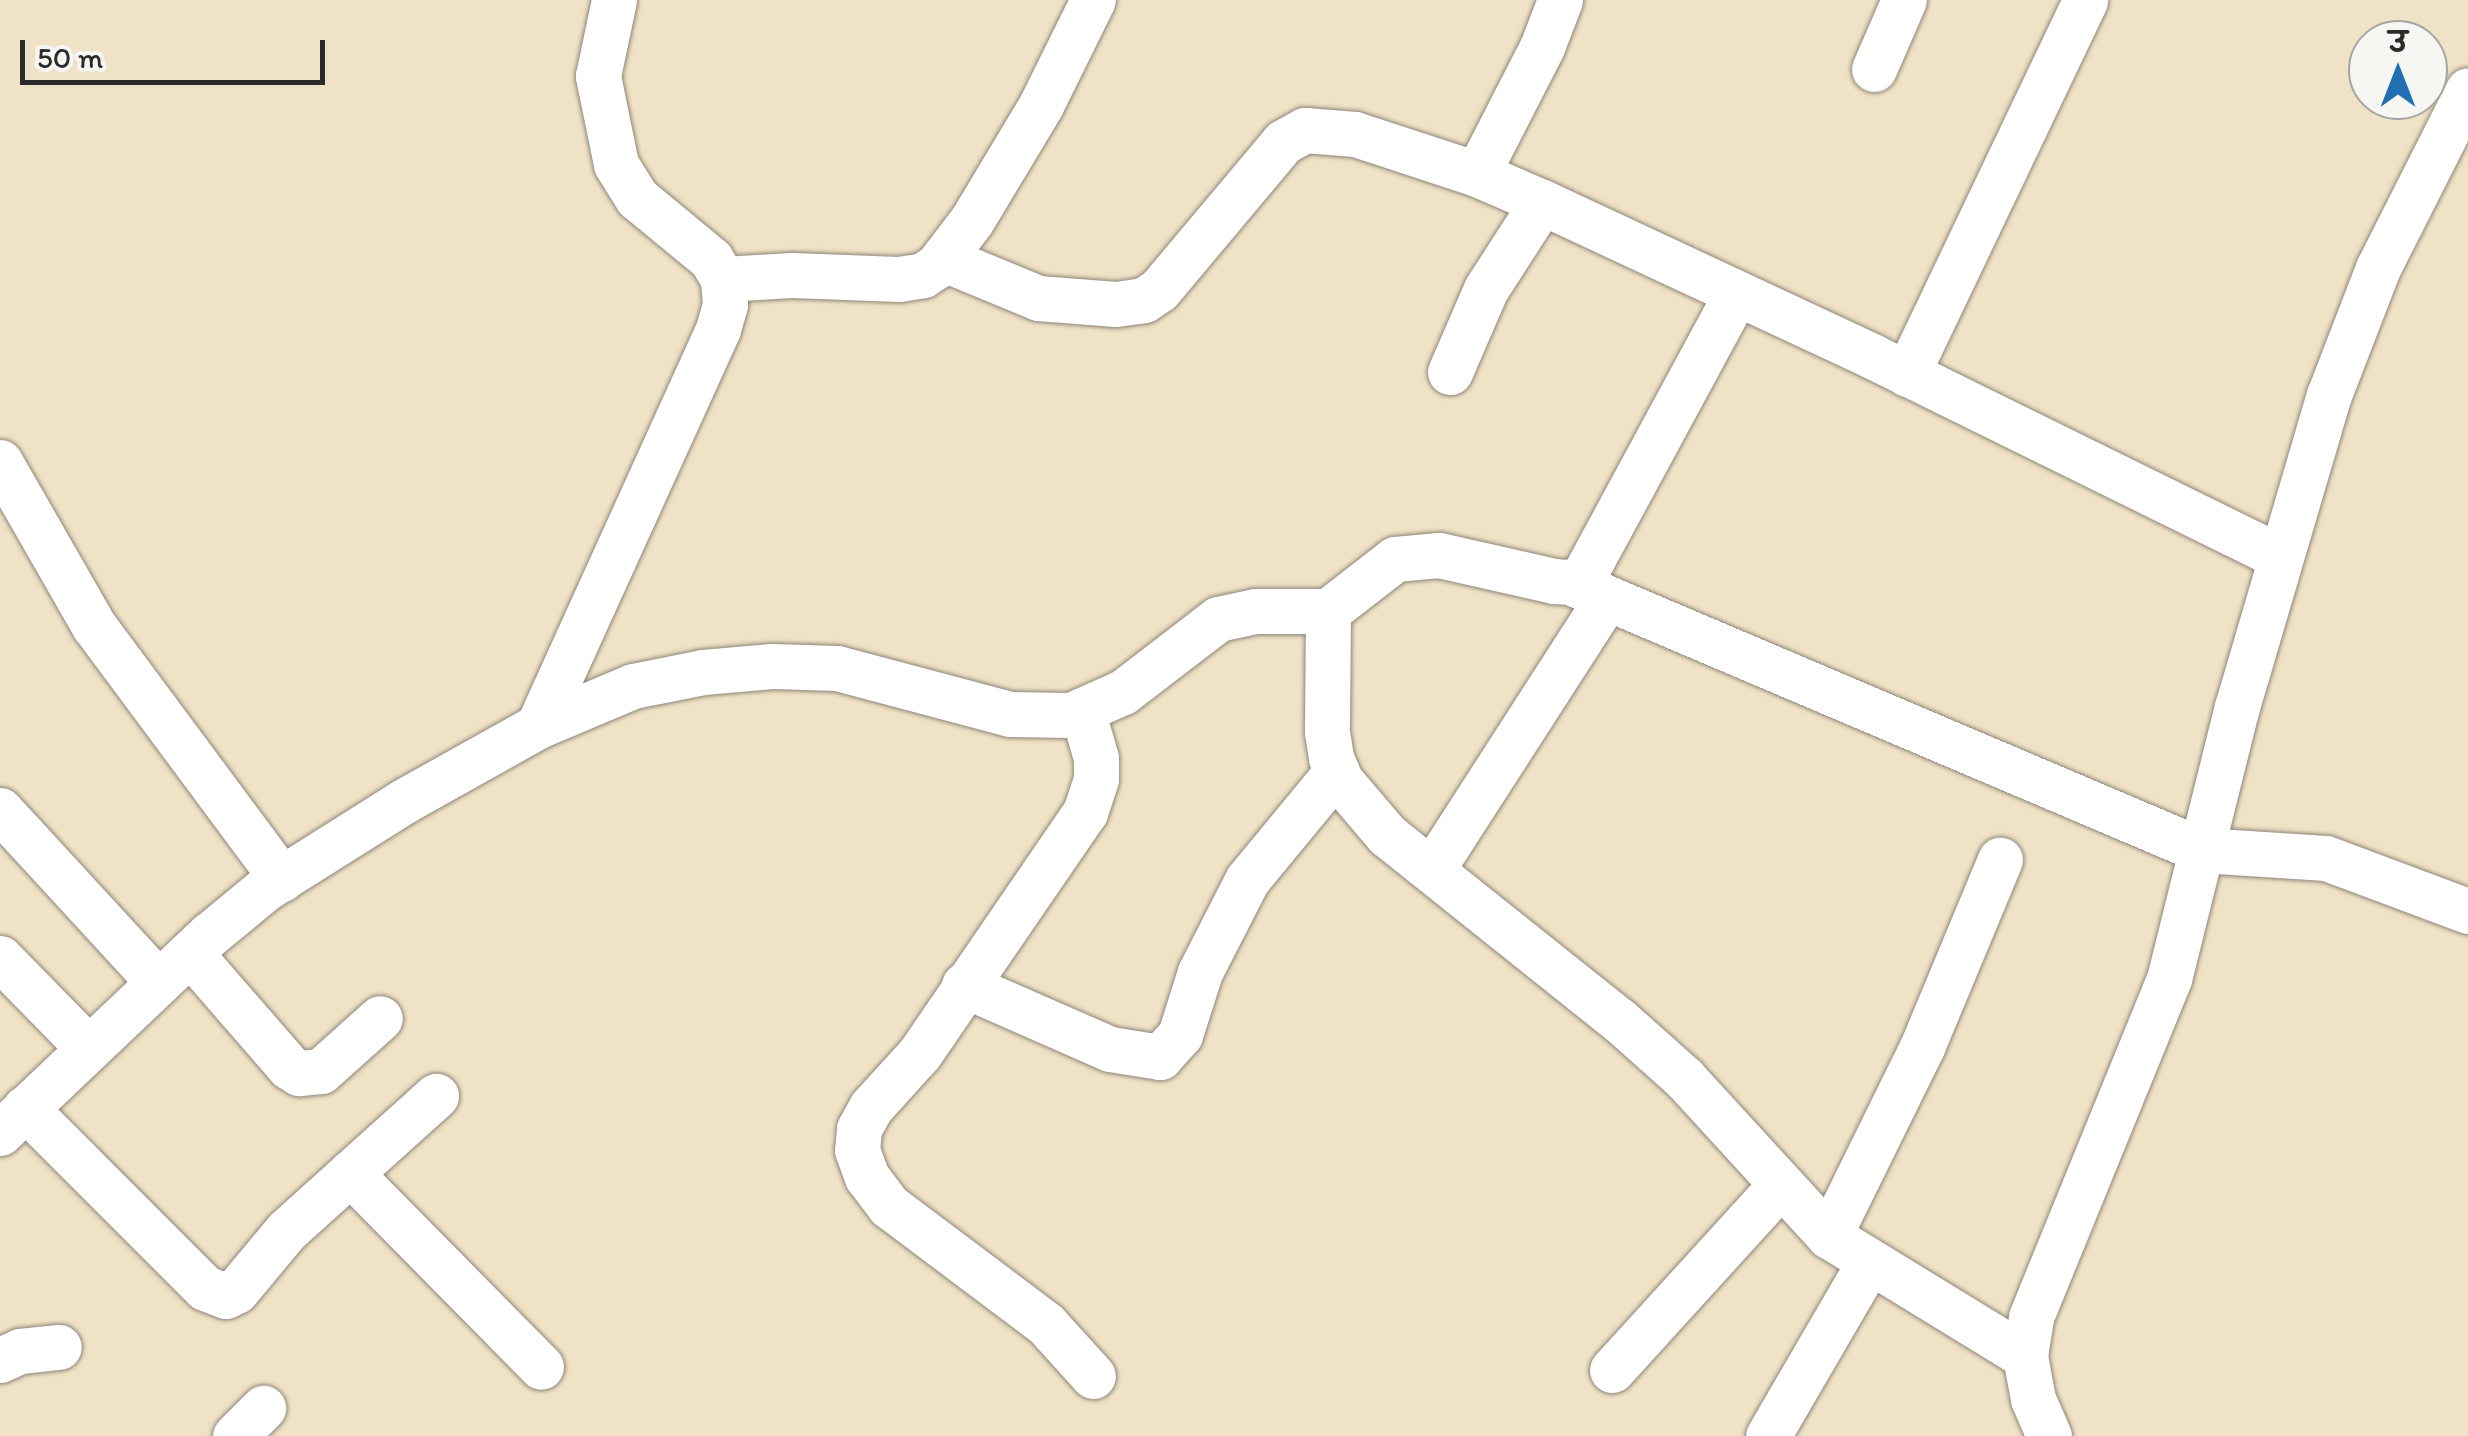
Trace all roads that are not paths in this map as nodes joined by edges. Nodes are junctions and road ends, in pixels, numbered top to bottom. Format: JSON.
{"nodes":[{"id":1,"x":614,"y":0,"type":"edge"},
{"id":2,"x":1093,"y":0,"type":"edge"},
{"id":3,"x":1560,"y":0,"type":"edge"},
{"id":4,"x":1904,"y":0,"type":"edge"},
{"id":5,"x":2086,"y":0,"type":"edge"},
{"id":6,"x":1874,"y":69,"type":"dead end"},
{"id":7,"x":2468,"y":90,"type":"edge"},
{"id":8,"x":1477,"y":174,"type":"junction"},
{"id":9,"x":1542,"y":202,"type":"junction"},
{"id":10,"x":944,"y":259,"type":"junction"},
{"id":11,"x":723,"y":279,"type":"junction"},
{"id":12,"x":1736,"y":294,"type":"junction"},
{"id":13,"x":1450,"y":372,"type":"dead end"},
{"id":14,"x":1907,"y":374,"type":"junction"},
{"id":15,"x":0,"y":462,"type":"edge"},
{"id":16,"x":2280,"y":557,"type":"junction"},
{"id":17,"x":1589,"y":590,"type":"junction"},
{"id":18,"x":1328,"y":611,"type":"junction"},
{"id":19,"x":1083,"y":712,"type":"junction"},
{"id":20,"x":538,"y":726,"type":"junction"},
{"id":21,"x":1337,"y":771,"type":"junction"},
{"id":22,"x":0,"y":810,"type":"edge"},
{"id":23,"x":2200,"y":850,"type":"junction"},
{"id":24,"x":2000,"y":860,"type":"dead end"},
{"id":25,"x":1433,"y":868,"type":"junction"},
{"id":26,"x":282,"y":878,"type":"junction"},
{"id":27,"x":2468,"y":910,"type":"edge"},
{"id":28,"x":0,"y":958,"type":"edge"},
{"id":29,"x":174,"y":967,"type":"junction"},
{"id":30,"x":964,"y":985,"type":"junction"},
{"id":31,"x":380,"y":1018,"type":"dead end"},
{"id":32,"x":88,"y":1048,"type":"junction"},
{"id":33,"x":436,"y":1096,"type":"dead end"},
{"id":34,"x":12,"y":1120,"type":"edge"},
{"id":35,"x":350,"y":1174,"type":"junction"},
{"id":36,"x":1781,"y":1184,"type":"junction"},
{"id":37,"x":1830,"y":1236,"type":"junction"},
{"id":38,"x":1868,"y":1264,"type":"junction"},
{"id":39,"x":59,"y":1347,"type":"dead end"},
{"id":40,"x":2025,"y":1356,"type":"junction"},
{"id":41,"x":0,"y":1360,"type":"edge"},
{"id":42,"x":540,"y":1367,"type":"dead end"},
{"id":43,"x":1612,"y":1370,"type":"dead end"},
{"id":44,"x":1093,"y":1376,"type":"dead end"},
{"id":45,"x":1768,"y":1436,"type":"edge"},
{"id":46,"x":2049,"y":1436,"type":"edge"}],
"edges":[{"from":1,"to":11,"type":"street"},
{"from":2,"to":10,"type":"street"},
{"from":3,"to":8,"type":"street"},
{"from":4,"to":6,"type":"street"},
{"from":5,"to":14,"type":"street"},
{"from":7,"to":16,"type":"street"},
{"from":8,"to":9,"type":"street"},
{"from":8,"to":10,"type":"street"},
{"from":9,"to":12,"type":"street"},
{"from":9,"to":13,"type":"street"},
{"from":10,"to":11,"type":"street"},
{"from":11,"to":20,"type":"street"},
{"from":12,"to":14,"type":"street"},
{"from":12,"to":17,"type":"street"},
{"from":14,"to":16,"type":"street"},
{"from":15,"to":26,"type":"street"},
{"from":16,"to":23,"type":"street"},
{"from":17,"to":18,"type":"street"},
{"from":17,"to":23,"type":"street"},
{"from":17,"to":25,"type":"street"},
{"from":18,"to":19,"type":"street"},
{"from":18,"to":21,"type":"street"},
{"from":19,"to":20,"type":"street"},
{"from":19,"to":30,"type":"street"},
{"from":20,"to":26,"type":"street"},
{"from":21,"to":25,"type":"street"},
{"from":21,"to":30,"type":"street"},
{"from":22,"to":29,"type":"street"},
{"from":23,"to":27,"type":"street"},
{"from":23,"to":40,"type":"street"},
{"from":24,"to":37,"type":"street"},
{"from":25,"to":36,"type":"street"},
{"from":26,"to":29,"type":"street"},
{"from":28,"to":32,"type":"street"},
{"from":29,"to":31,"type":"street"},
{"from":29,"to":32,"type":"street"},
{"from":30,"to":44,"type":"street"},
{"from":32,"to":34,"type":"street"},
{"from":33,"to":35,"type":"street"},
{"from":34,"to":35,"type":"street"},
{"from":35,"to":42,"type":"street"},
{"from":36,"to":37,"type":"street"},
{"from":36,"to":43,"type":"street"},
{"from":37,"to":38,"type":"street"},
{"from":38,"to":40,"type":"street"},
{"from":38,"to":45,"type":"street"},
{"from":39,"to":41,"type":"street"},
{"from":40,"to":46,"type":"street"}]}
